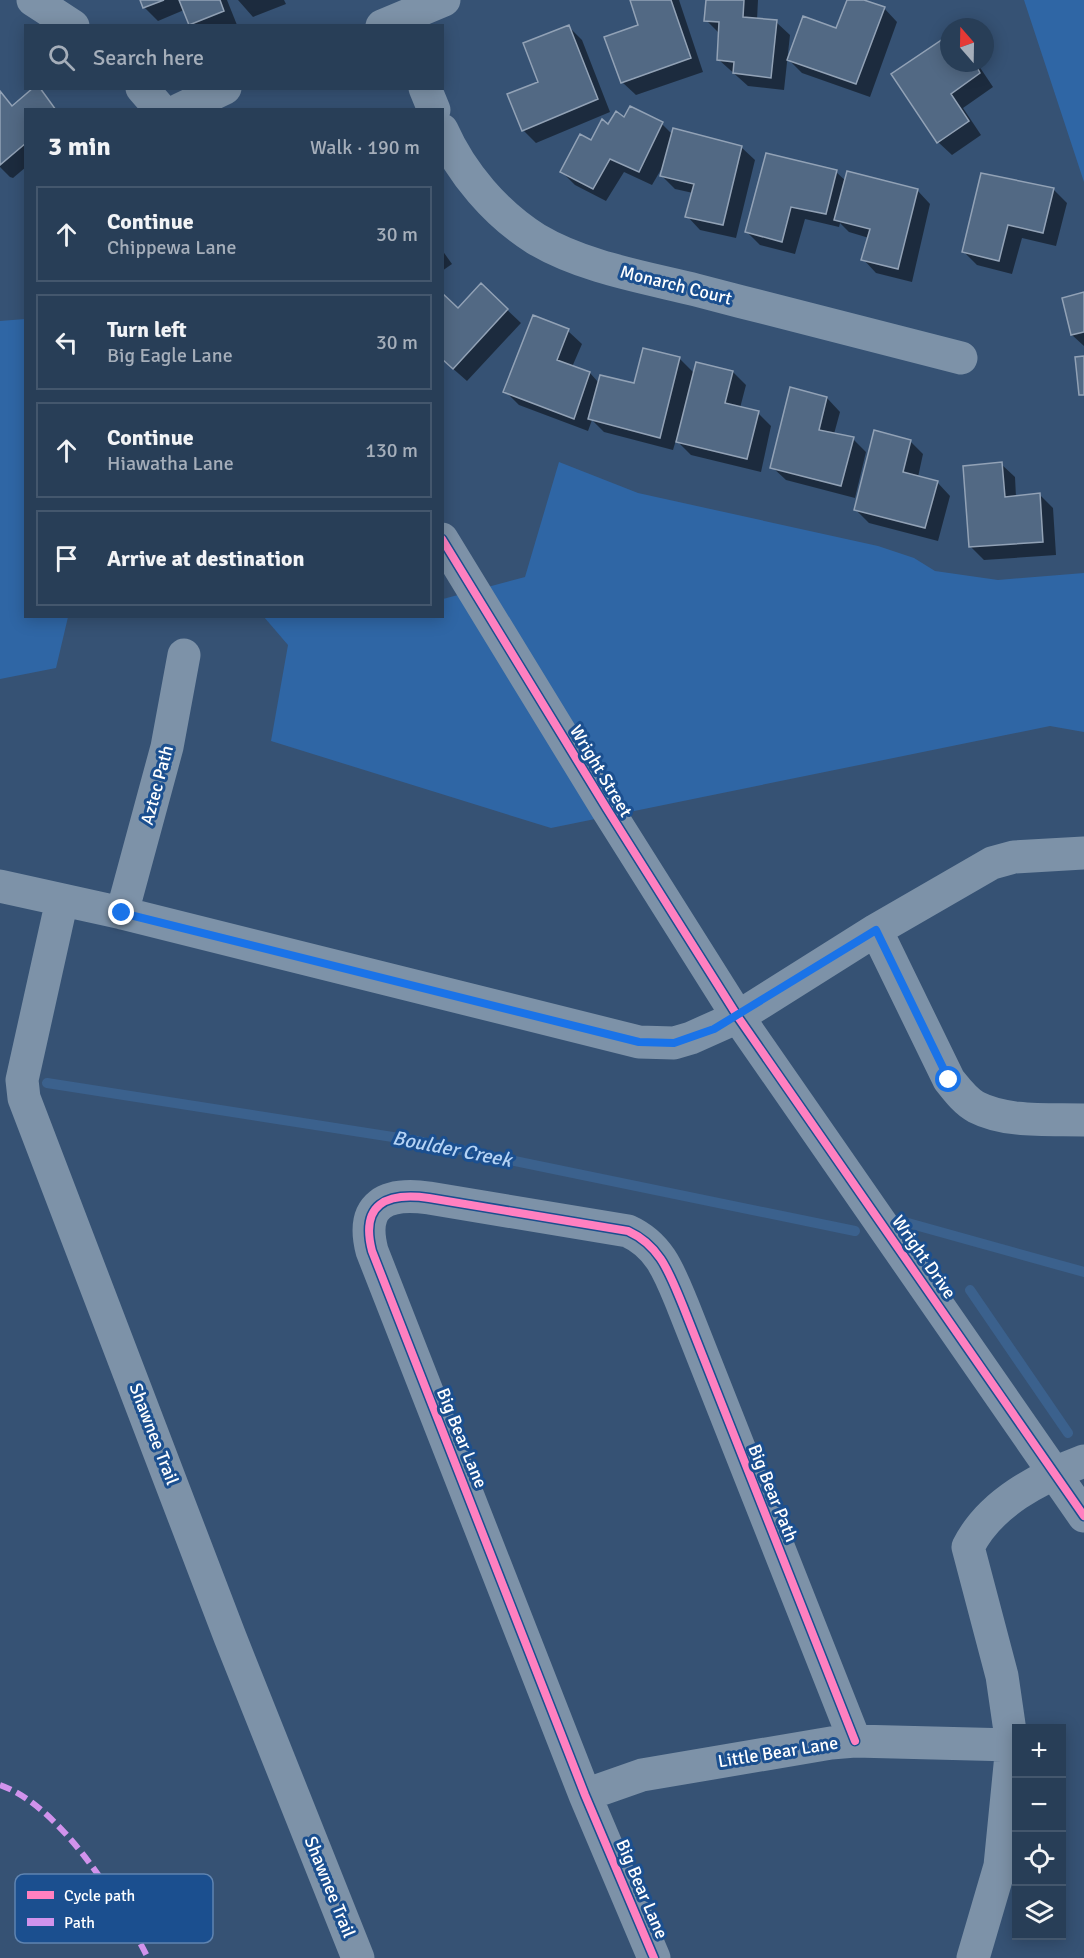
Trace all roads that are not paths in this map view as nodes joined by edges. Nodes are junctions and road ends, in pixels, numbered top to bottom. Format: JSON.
{"nodes":[{"id":1,"x":33,"y":0,"type":"edge"},
{"id":2,"x":444,"y":0,"type":"edge"},
{"id":3,"x":70,"y":24,"type":"edge"},
{"id":4,"x":392,"y":24,"type":"edge"},
{"id":5,"x":144,"y":90,"type":"edge"},
{"id":6,"x":221,"y":90,"type":"edge"},
{"id":7,"x":426,"y":90,"type":"edge"},
{"id":8,"x":159,"y":108,"type":"edge"},
{"id":9,"x":183,"y":108,"type":"edge"},
{"id":10,"x":433,"y":108,"type":"edge"},
{"id":11,"x":444,"y":133,"type":"edge"},
{"id":12,"x":961,"y":358,"type":"dead end"},
{"id":13,"x":444,"y":542,"type":"edge"},
{"id":14,"x":184,"y":655,"type":"dead end"},
{"id":15,"x":1084,"y":853,"type":"edge"},
{"id":16,"x":0,"y":886,"type":"edge"},
{"id":17,"x":62,"y":900,"type":"junction"},
{"id":18,"x":122,"y":913,"type":"junction"},
{"id":19,"x":876,"y":930,"type":"junction"},
{"id":20,"x":738,"y":1017,"type":"junction"},
{"id":21,"x":1084,"y":1120,"type":"edge"},
{"id":22,"x":662,"y":1256,"type":"joint"},
{"id":23,"x":1084,"y":1461,"type":"edge"},
{"id":24,"x":1054,"y":1473,"type":"junction"},
{"id":25,"x":1084,"y":1516,"type":"edge"},
{"id":26,"x":855,"y":1741,"type":"junction"},
{"id":27,"x":1012,"y":1745,"type":"junction"},
{"id":28,"x":585,"y":1795,"type":"junction"},
{"id":29,"x":358,"y":1958,"type":"edge"},
{"id":30,"x":654,"y":1958,"type":"edge"},
{"id":31,"x":973,"y":1958,"type":"edge"}],
"edges":[{"from":1,"to":3,"type":"street"},
{"from":2,"to":4,"type":"street"},
{"from":5,"to":8,"type":"street"},
{"from":6,"to":9,"type":"street"},
{"from":7,"to":10,"type":"street"},
{"from":11,"to":12,"type":"street","name":"Monarch Court"},
{"from":13,"to":20,"type":"street","name":"Wright Street"},
{"from":14,"to":18,"type":"street","name":"Aztec Path"},
{"from":15,"to":19,"type":"street"},
{"from":16,"to":17,"type":"street"},
{"from":17,"to":18,"type":"street"},
{"from":17,"to":29,"type":"street","name":"Shawnee Trail"},
{"from":18,"to":20,"type":"street"},
{"from":19,"to":20,"type":"street"},
{"from":19,"to":21,"type":"street"},
{"from":20,"to":24,"type":"street","name":"Wright Drive"},
{"from":22,"to":26,"type":"street","name":"Big Bear Path"},
{"from":22,"to":28,"type":"street","name":"Big Bear Lane"},
{"from":23,"to":24,"type":"street"},
{"from":24,"to":25,"type":"street","name":"Wright Drive"},
{"from":24,"to":27,"type":"street"},
{"from":26,"to":27,"type":"street","name":"Little Bear Lane"},
{"from":26,"to":28,"type":"street","name":"Little Bear Lane"},
{"from":27,"to":31,"type":"street"},
{"from":28,"to":30,"type":"street","name":"Big Bear Lane"}]}
